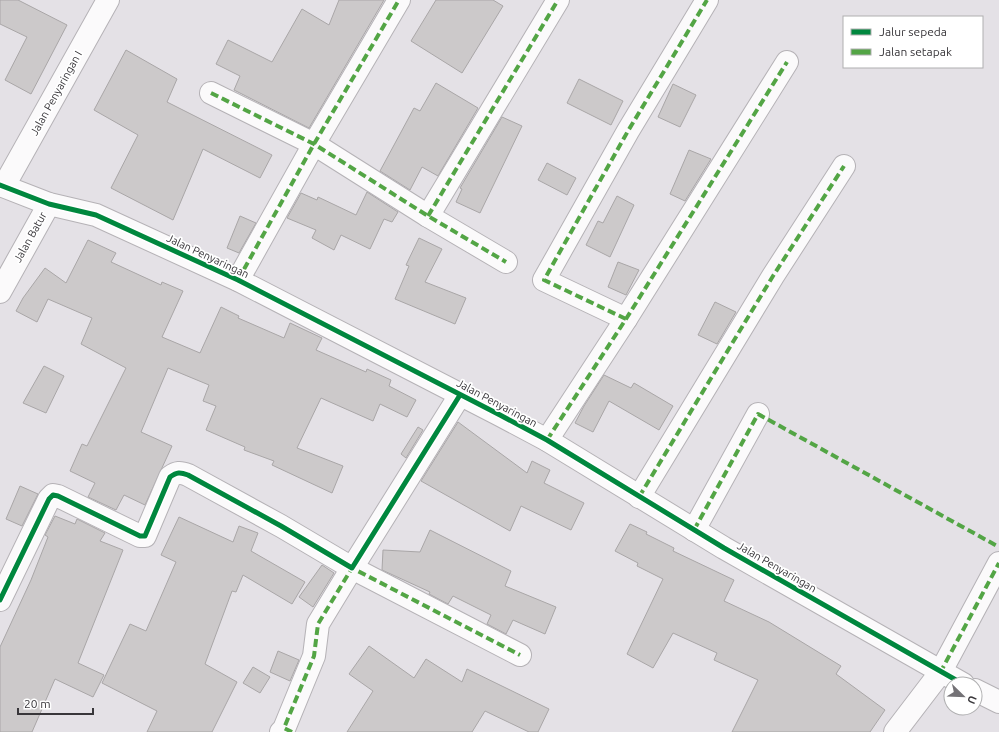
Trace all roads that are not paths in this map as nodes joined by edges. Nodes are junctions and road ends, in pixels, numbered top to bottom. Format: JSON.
{"nodes":[{"id":1,"x":108,"y":0,"type":"edge"},
{"id":2,"x":399,"y":0,"type":"edge"},
{"id":3,"x":558,"y":0,"type":"edge"},
{"id":4,"x":706,"y":0,"type":"edge"},
{"id":5,"x":787,"y":62,"type":"dead end"},
{"id":6,"x":211,"y":93,"type":"dead end"},
{"id":7,"x":314,"y":144,"type":"junction"},
{"id":8,"x":844,"y":166,"type":"dead end"},
{"id":9,"x":2,"y":185,"type":"edge"},
{"id":10,"x":49,"y":204,"type":"junction"},
{"id":11,"x":428,"y":216,"type":"junction"},
{"id":12,"x":506,"y":262,"type":"dead end"},
{"id":13,"x":238,"y":280,"type":"junction"},
{"id":14,"x":0,"y":292,"type":"edge"},
{"id":15,"x":626,"y":320,"type":"junction"},
{"id":16,"x":460,"y":395,"type":"junction"},
{"id":17,"x":758,"y":414,"type":"dead end"},
{"id":18,"x":546,"y":440,"type":"junction"},
{"id":19,"x":639,"y":497,"type":"junction"},
{"id":20,"x":694,"y":530,"type":"junction"},
{"id":21,"x":999,"y":563,"type":"edge"},
{"id":22,"x":352,"y":568,"type":"junction"},
{"id":23,"x":0,"y":600,"type":"edge"},
{"id":24,"x":520,"y":655,"type":"dead end"},
{"id":25,"x":940,"y":672,"type":"junction"},
{"id":26,"x":948,"y":676,"type":"edge"},
{"id":27,"x":983,"y":694,"type":"edge"},
{"id":28,"x":999,"y":702,"type":"edge"},
{"id":29,"x":286,"y":731,"type":"edge"},
{"id":30,"x":895,"y":732,"type":"edge"}],
"edges":[{"from":1,"to":9,"type":"street","name":"Jalan Penyaringan I"},
{"from":2,"to":7,"type":"street"},
{"from":3,"to":11,"type":"street"},
{"from":4,"to":15,"type":"street"},
{"from":5,"to":15,"type":"street"},
{"from":6,"to":7,"type":"street"},
{"from":7,"to":11,"type":"street"},
{"from":7,"to":13,"type":"street"},
{"from":8,"to":19,"type":"street"},
{"from":9,"to":10,"type":"street","name":"Jalan Penyaringan"},
{"from":10,"to":13,"type":"street","name":"Jalan Penyaringan"},
{"from":10,"to":14,"type":"street","name":"Jalan Batur"},
{"from":11,"to":12,"type":"street"},
{"from":13,"to":16,"type":"street","name":"Jalan Penyaringan"},
{"from":15,"to":18,"type":"street"},
{"from":16,"to":18,"type":"street","name":"Jalan Penyaringan"},
{"from":16,"to":22,"type":"street"},
{"from":17,"to":20,"type":"street"},
{"from":18,"to":19,"type":"street","name":"Jalan Penyaringan"},
{"from":19,"to":20,"type":"street","name":"Jalan Penyaringan"},
{"from":20,"to":25,"type":"street","name":"Jalan Penyaringan"},
{"from":21,"to":25,"type":"street"},
{"from":22,"to":23,"type":"street"},
{"from":22,"to":24,"type":"street"},
{"from":22,"to":29,"type":"street"},
{"from":25,"to":26,"type":"street","name":"Jalan Penyaringan"},
{"from":25,"to":30,"type":"street"},
{"from":27,"to":28,"type":"street"}]}
